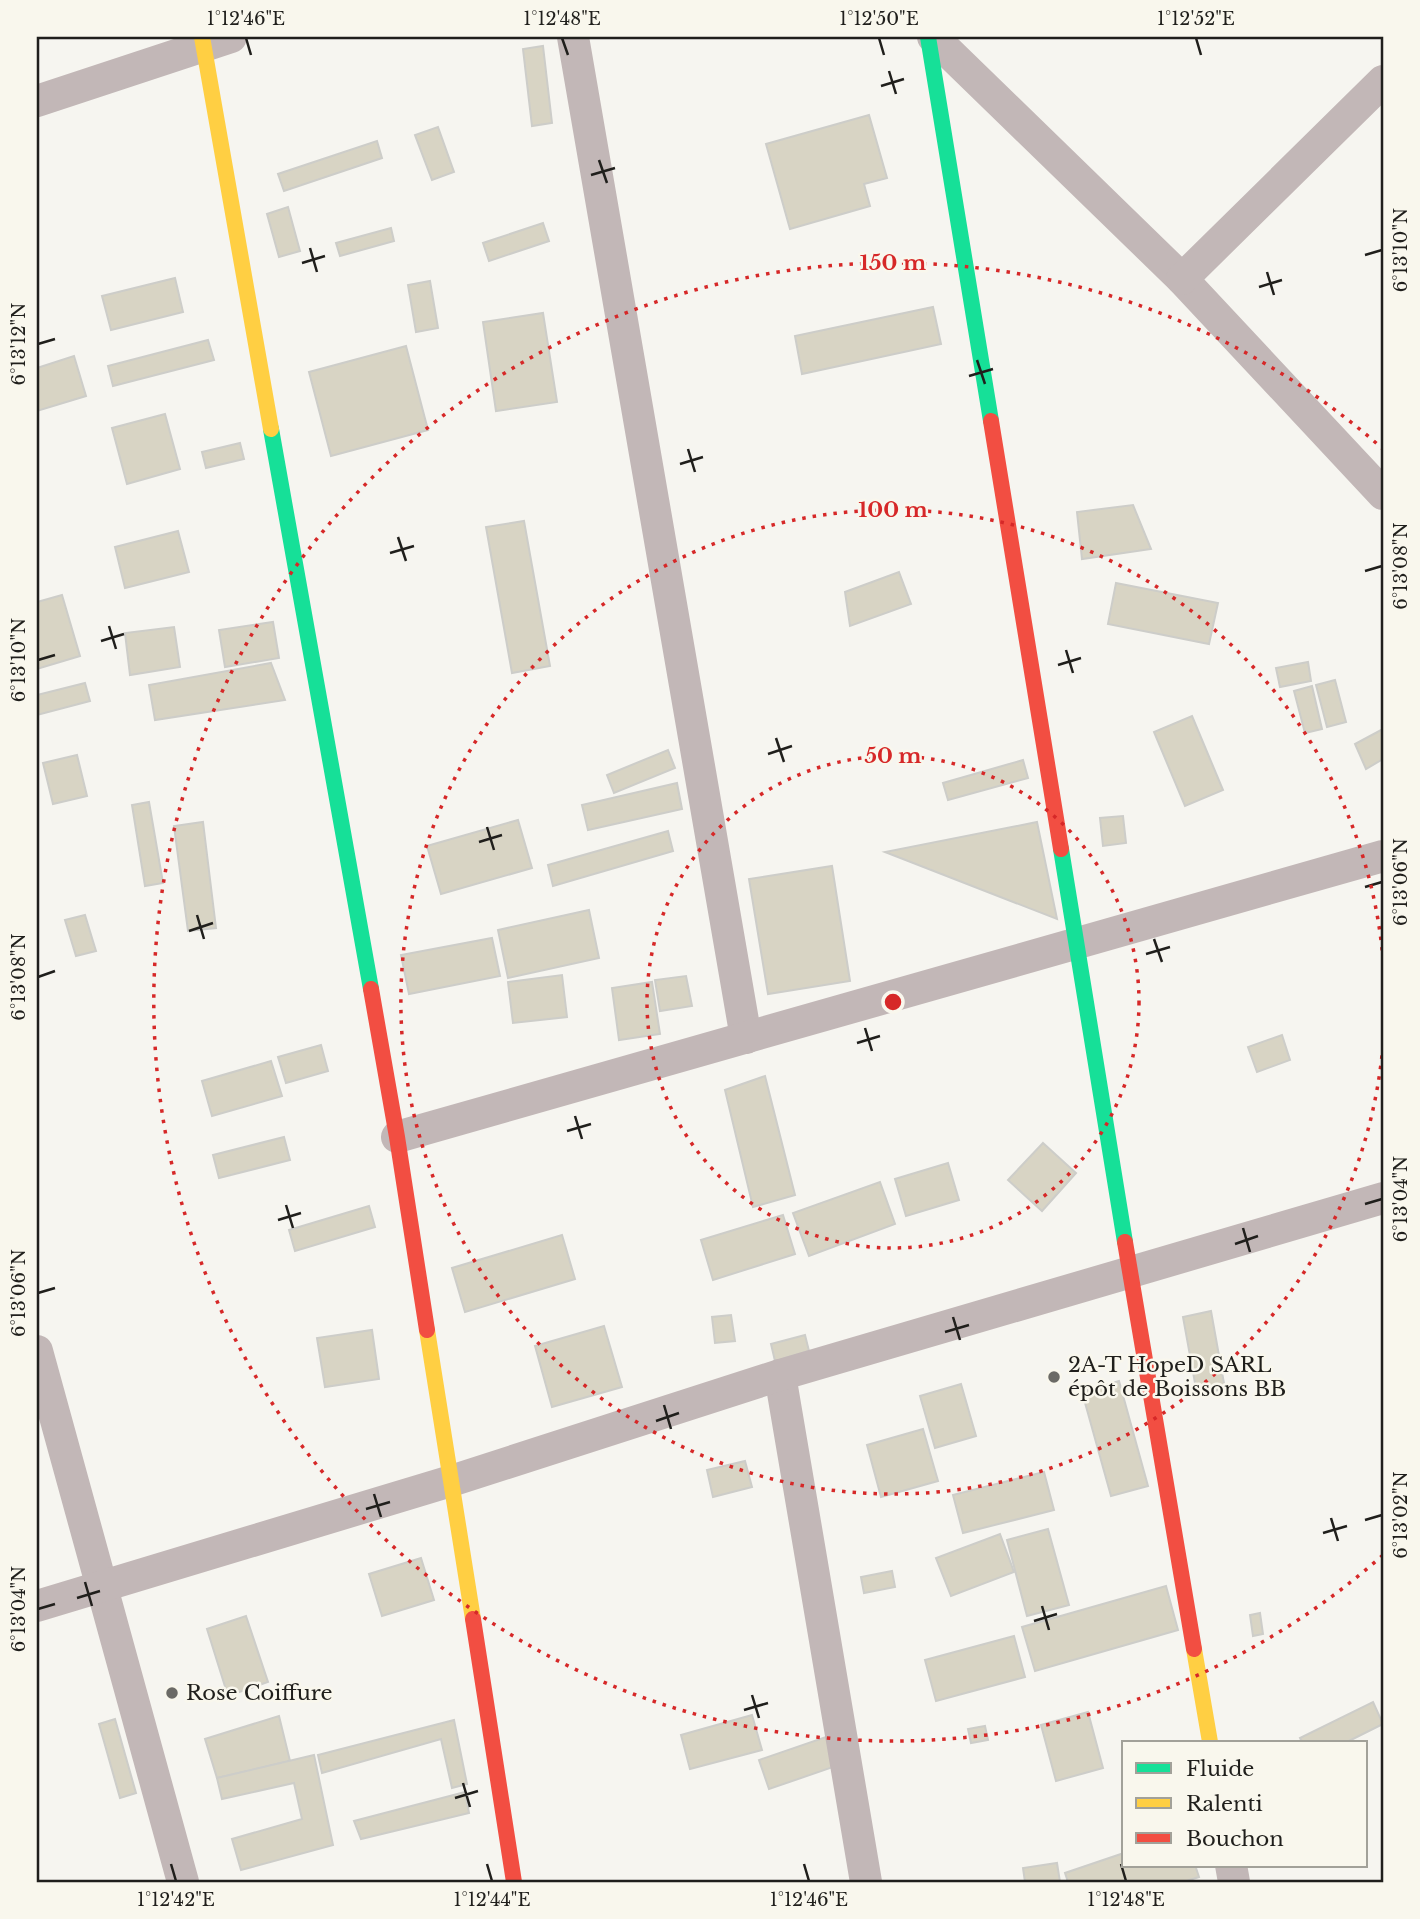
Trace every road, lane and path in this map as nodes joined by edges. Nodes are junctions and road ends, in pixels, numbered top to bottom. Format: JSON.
{"nodes":[{"id":1,"x":573,"y":37,"type":"edge"},
{"id":2,"x":928,"y":37,"type":"edge"},
{"id":3,"x":933,"y":37,"type":"edge"},
{"id":4,"x":212,"y":40,"type":"edge"},
{"id":5,"x":1383,"y":81,"type":"edge"},
{"id":6,"x":37,"y":101,"type":"edge"},
{"id":7,"x":1182,"y":279,"type":"junction"},
{"id":8,"x":1383,"y":494,"type":"edge"},
{"id":9,"x":1383,"y":856,"type":"edge"},
{"id":10,"x":1076,"y":943,"type":"junction"},
{"id":11,"x":747,"y":1038,"type":"junction"},
{"id":12,"x":397,"y":1137,"type":"junction"},
{"id":13,"x":1383,"y":1198,"type":"edge"},
{"id":14,"x":1130,"y":1274,"type":"junction"},
{"id":15,"x":37,"y":1351,"type":"edge"},
{"id":16,"x":780,"y":1375,"type":"junction"},
{"id":17,"x":451,"y":1481,"type":"junction"},
{"id":18,"x":101,"y":1587,"type":"junction"},
{"id":19,"x":37,"y":1606,"type":"edge"},
{"id":20,"x":1210,"y":1741,"type":"edge"},
{"id":21,"x":183,"y":1882,"type":"edge"},
{"id":22,"x":514,"y":1882,"type":"edge"},
{"id":23,"x":866,"y":1882,"type":"edge"}],
"edges":[{"from":1,"to":11,"type":"street"},
{"from":2,"to":10,"type":"street"},
{"from":3,"to":7,"type":"street"},
{"from":4,"to":6,"type":"street"},
{"from":4,"to":12,"type":"street"},
{"from":5,"to":7,"type":"street"},
{"from":7,"to":8,"type":"street"},
{"from":9,"to":10,"type":"street"},
{"from":10,"to":11,"type":"street"},
{"from":10,"to":14,"type":"street"},
{"from":11,"to":12,"type":"street"},
{"from":12,"to":17,"type":"street"},
{"from":13,"to":14,"type":"street"},
{"from":14,"to":16,"type":"street"},
{"from":14,"to":20,"type":"street"},
{"from":15,"to":18,"type":"street"},
{"from":16,"to":17,"type":"street"},
{"from":16,"to":23,"type":"street"},
{"from":17,"to":18,"type":"street"},
{"from":17,"to":22,"type":"street"},
{"from":18,"to":19,"type":"street"},
{"from":18,"to":21,"type":"street"}]}
